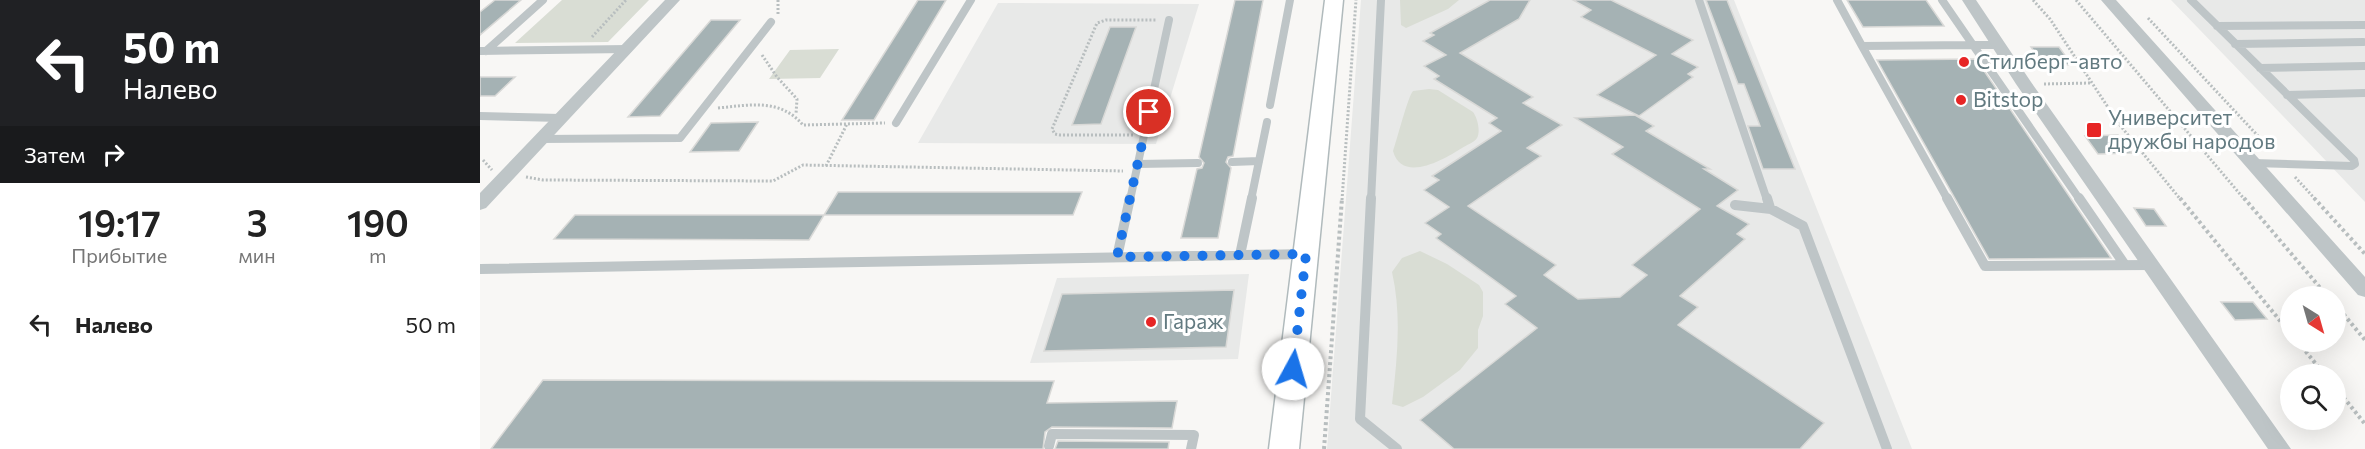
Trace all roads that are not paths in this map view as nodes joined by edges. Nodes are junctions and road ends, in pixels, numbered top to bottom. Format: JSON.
{"nodes":[{"id":1,"x":543,"y":0,"type":"edge"},
{"id":2,"x":673,"y":0,"type":"edge"},
{"id":3,"x":971,"y":0,"type":"edge"},
{"id":4,"x":1290,"y":0,"type":"edge"},
{"id":5,"x":1334,"y":0,"type":"edge"},
{"id":6,"x":1381,"y":0,"type":"edge"},
{"id":7,"x":1699,"y":0,"type":"edge"},
{"id":8,"x":1837,"y":0,"type":"edge"},
{"id":9,"x":1942,"y":0,"type":"edge"},
{"id":10,"x":1969,"y":0,"type":"edge"},
{"id":11,"x":2108,"y":0,"type":"edge"},
{"id":12,"x":2191,"y":0,"type":"edge"},
{"id":13,"x":1169,"y":20,"type":"road end"},
{"id":14,"x":771,"y":22,"type":"dead end"},
{"id":15,"x":2365,"y":25,"type":"edge"},
{"id":16,"x":2217,"y":26,"type":"junction"},
{"id":17,"x":2363,"y":42,"type":"dead end"},
{"id":18,"x":2235,"y":44,"type":"junction"},
{"id":19,"x":1973,"y":45,"type":"junction"},
{"id":20,"x":1998,"y":45,"type":"junction"},
{"id":21,"x":1862,"y":46,"type":"junction"},
{"id":22,"x":627,"y":49,"type":"junction"},
{"id":23,"x":483,"y":51,"type":"edge"},
{"id":24,"x":2365,"y":66,"type":"edge"},
{"id":25,"x":2260,"y":68,"type":"junction"},
{"id":26,"x":2365,"y":93,"type":"edge"},
{"id":27,"x":2287,"y":95,"type":"junction"},
{"id":28,"x":1270,"y":105,"type":"dead end"},
{"id":29,"x":480,"y":116,"type":"edge"},
{"id":30,"x":561,"y":118,"type":"junction"},
{"id":31,"x":1267,"y":122,"type":"dead end"},
{"id":32,"x":896,"y":123,"type":"road end"},
{"id":33,"x":541,"y":140,"type":"junction"},
{"id":34,"x":1259,"y":161,"type":"junction"},
{"id":35,"x":1232,"y":162,"type":"dead end"},
{"id":36,"x":1198,"y":163,"type":"dead end"},
{"id":37,"x":2253,"y":163,"type":"junction"},
{"id":38,"x":1137,"y":168,"type":"junction"},
{"id":39,"x":480,"y":204,"type":"edge"},
{"id":40,"x":1735,"y":205,"type":"dead end"},
{"id":41,"x":1770,"y":208,"type":"junction"},
{"id":42,"x":1306,"y":254,"type":"junction"},
{"id":43,"x":1240,"y":255,"type":"junction"},
{"id":44,"x":1117,"y":257,"type":"junction"},
{"id":45,"x":2125,"y":265,"type":"junction"},
{"id":46,"x":2151,"y":265,"type":"junction"},
{"id":47,"x":480,"y":269,"type":"edge"},
{"id":48,"x":2365,"y":290,"type":"edge"},
{"id":49,"x":1049,"y":446,"type":"dead end"},
{"id":50,"x":1191,"y":449,"type":"edge"},
{"id":51,"x":1284,"y":449,"type":"edge"},
{"id":52,"x":1397,"y":449,"type":"edge"},
{"id":53,"x":1887,"y":449,"type":"edge"},
{"id":54,"x":2280,"y":449,"type":"edge"}],
"edges":[{"from":1,"to":23,"type":"lane"},
{"from":2,"to":22,"type":"street"},
{"from":3,"to":32,"type":"lane"},
{"from":4,"to":28,"type":"lane"},
{"from":5,"to":42,"type":"street"},
{"from":6,"to":52,"type":"lane"},
{"from":7,"to":41,"type":"lane"},
{"from":8,"to":21,"type":"lane"},
{"from":9,"to":19,"type":"lane"},
{"from":10,"to":20,"type":"street"},
{"from":11,"to":37,"type":"street"},
{"from":12,"to":16,"type":"lane"},
{"from":13,"to":38,"type":"lane"},
{"from":14,"to":33,"type":"lane"},
{"from":15,"to":16,"type":"lane"},
{"from":16,"to":18,"type":"lane"},
{"from":17,"to":18,"type":"lane"},
{"from":18,"to":25,"type":"lane"},
{"from":19,"to":20,"type":"lane"},
{"from":19,"to":21,"type":"lane"},
{"from":19,"to":45,"type":"lane"},
{"from":20,"to":46,"type":"street"},
{"from":21,"to":45,"type":"lane"},
{"from":22,"to":23,"type":"lane"},
{"from":22,"to":30,"type":"street"},
{"from":24,"to":25,"type":"lane"},
{"from":25,"to":27,"type":"lane"},
{"from":26,"to":27,"type":"lane"},
{"from":27,"to":37,"type":"lane"},
{"from":29,"to":30,"type":"lane"},
{"from":30,"to":33,"type":"street"},
{"from":31,"to":34,"type":"lane"},
{"from":33,"to":39,"type":"street"},
{"from":34,"to":35,"type":"lane"},
{"from":34,"to":43,"type":"lane"},
{"from":36,"to":38,"type":"lane"},
{"from":37,"to":48,"type":"street"},
{"from":38,"to":44,"type":"lane"},
{"from":40,"to":41,"type":"lane"},
{"from":41,"to":53,"type":"lane"},
{"from":42,"to":43,"type":"lane"},
{"from":42,"to":51,"type":"street"},
{"from":43,"to":44,"type":"lane"},
{"from":44,"to":47,"type":"lane"},
{"from":45,"to":46,"type":"lane"},
{"from":46,"to":54,"type":"street"},
{"from":49,"to":50,"type":"lane"}]}
